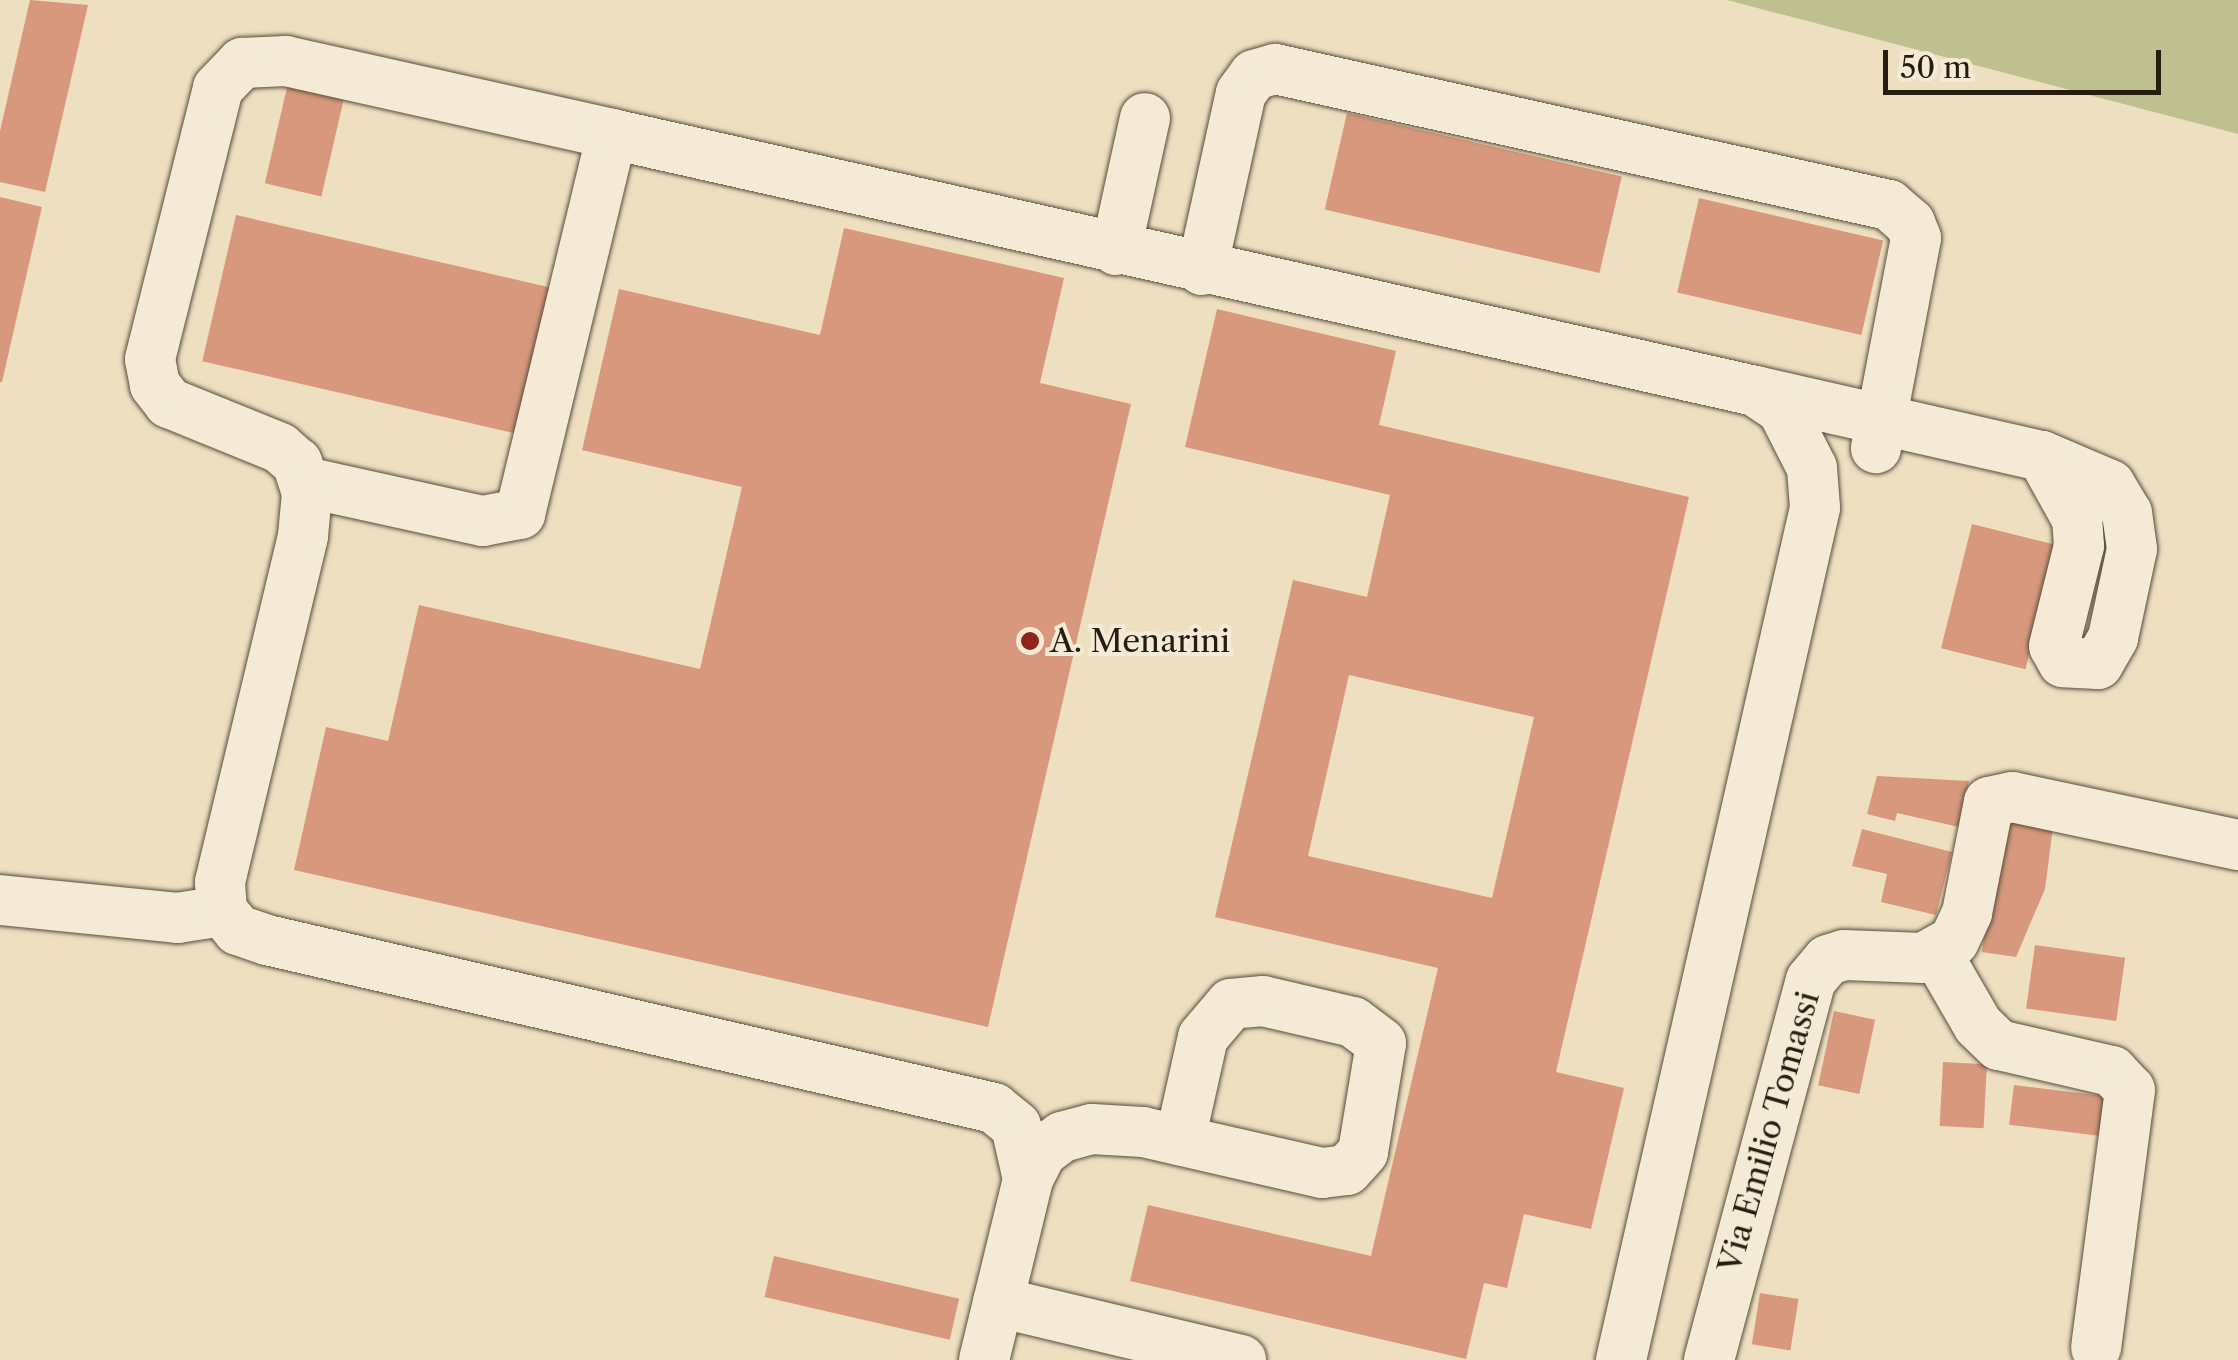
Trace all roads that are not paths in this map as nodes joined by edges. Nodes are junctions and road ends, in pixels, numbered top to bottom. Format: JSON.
{"nodes":[{"id":1,"x":1145,"y":118,"type":"dead end"},
{"id":2,"x":612,"y":134,"type":"junction"},
{"id":3,"x":1116,"y":250,"type":"junction"},
{"id":4,"x":1202,"y":270,"type":"junction"},
{"id":5,"x":1756,"y":391,"type":"junction"},
{"id":6,"x":1879,"y":434,"type":"junction"},
{"id":7,"x":2042,"y":456,"type":"dead end"},
{"id":8,"x":305,"y":482,"type":"junction"},
{"id":9,"x":1814,"y":508,"type":"junction"},
{"id":10,"x":2238,"y":845,"type":"edge"},
{"id":11,"x":0,"y":900,"type":"edge"},
{"id":12,"x":222,"y":911,"type":"junction"},
{"id":13,"x":1937,"y":954,"type":"junction"},
{"id":14,"x":1180,"y":1140,"type":"dead end"},
{"id":15,"x":1028,"y":1179,"type":"junction"},
{"id":16,"x":998,"y":1302,"type":"junction"},
{"id":17,"x":2096,"y":1348,"type":"dead end"},
{"id":18,"x":984,"y":1360,"type":"edge"},
{"id":19,"x":1240,"y":1360,"type":"edge"},
{"id":20,"x":1621,"y":1360,"type":"edge"},
{"id":21,"x":1709,"y":1360,"type":"edge"}],
"edges":[{"from":1,"to":3,"type":"street"},
{"from":2,"to":3,"type":"street"},
{"from":2,"to":8,"type":"street"},
{"from":2,"to":8,"type":"street"},
{"from":3,"to":4,"type":"street"},
{"from":4,"to":5,"type":"street"},
{"from":4,"to":6,"type":"street"},
{"from":5,"to":6,"type":"street"},
{"from":5,"to":9,"type":"street"},
{"from":6,"to":7,"type":"street"},
{"from":6,"to":9,"type":"street"},
{"from":8,"to":12,"type":"street"},
{"from":9,"to":20,"type":"street"},
{"from":10,"to":13,"type":"street"},
{"from":11,"to":12,"type":"street"},
{"from":12,"to":15,"type":"street"},
{"from":13,"to":17,"type":"street"},
{"from":13,"to":21,"type":"street","name":"Via Emilio Tomassi"},
{"from":14,"to":15,"type":"street"},
{"from":15,"to":16,"type":"street"},
{"from":16,"to":18,"type":"street"},
{"from":16,"to":19,"type":"street"}]}
